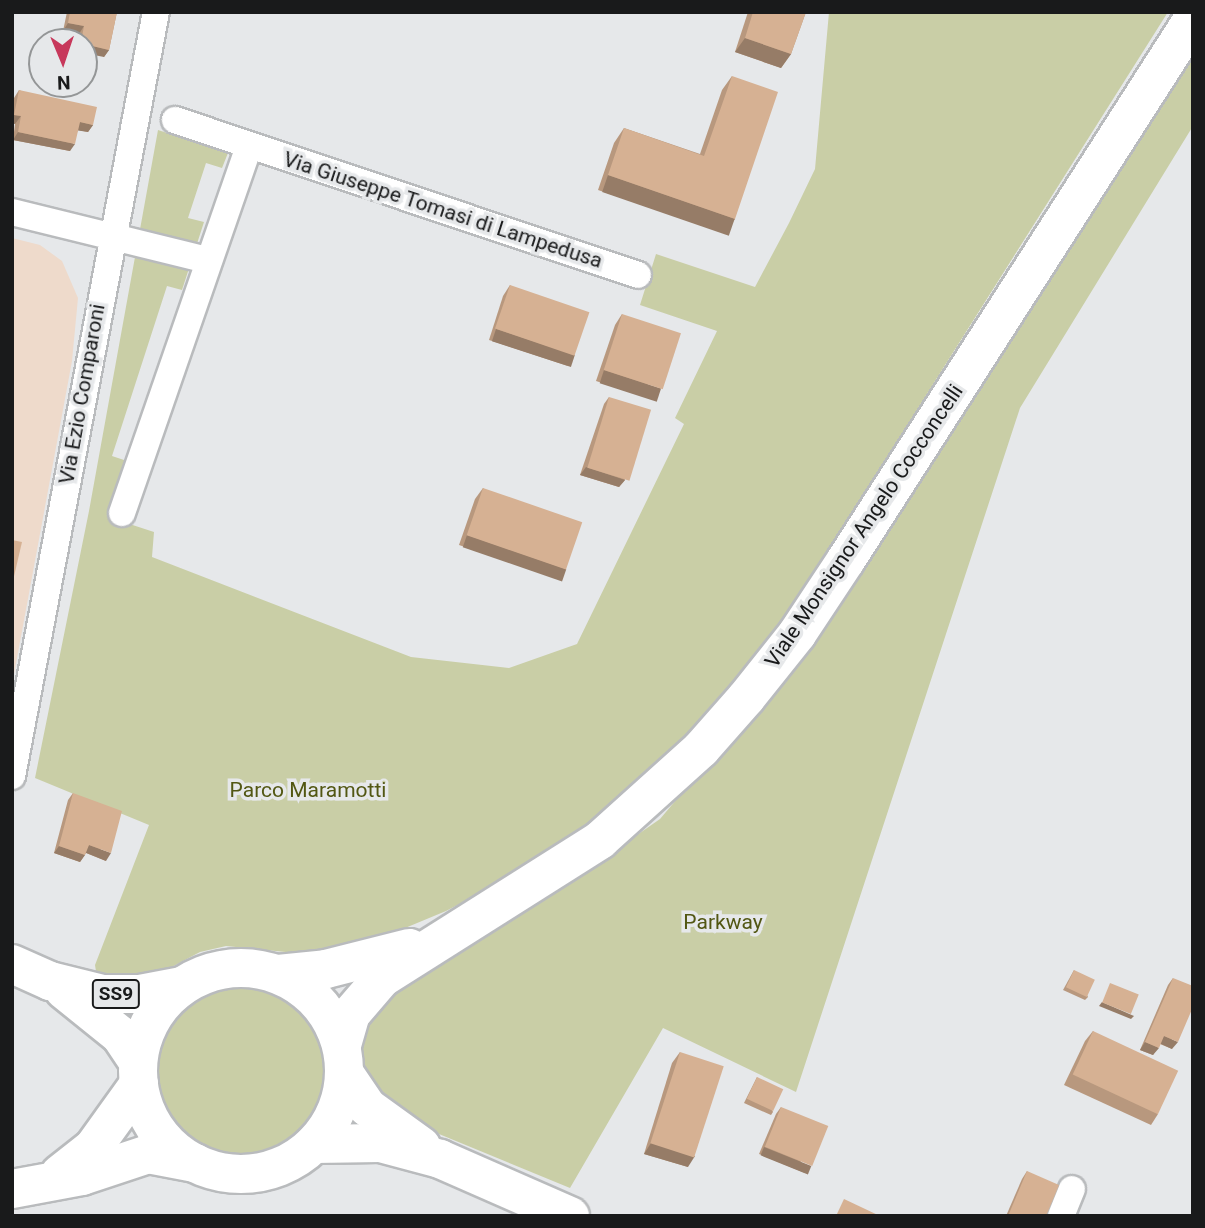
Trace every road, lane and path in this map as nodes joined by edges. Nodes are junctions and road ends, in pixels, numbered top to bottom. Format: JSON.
{"nodes":[{"id":1,"x":156,"y":12,"type":"edge"},
{"id":2,"x":1193,"y":19,"type":"edge"},
{"id":3,"x":175,"y":120,"type":"dead end"},
{"id":4,"x":248,"y":147,"type":"junction"},
{"id":5,"x":12,"y":212,"type":"edge"},
{"id":6,"x":111,"y":237,"type":"junction"},
{"id":7,"x":208,"y":260,"type":"junction"},
{"id":8,"x":638,"y":275,"type":"dead end"},
{"id":9,"x":122,"y":513,"type":"dead end"},
{"id":10,"x":12,"y":776,"type":"edge"},
{"id":11,"x":437,"y":940,"type":"junction"},
{"id":12,"x":12,"y":964,"type":"edge"},
{"id":13,"x":278,"y":974,"type":"junction"},
{"id":14,"x":50,"y":981,"type":"junction"},
{"id":15,"x":182,"y":986,"type":"junction"},
{"id":16,"x":343,"y":1060,"type":"junction"},
{"id":17,"x":139,"y":1073,"type":"junction"},
{"id":18,"x":314,"y":1144,"type":"junction"},
{"id":19,"x":440,"y":1159,"type":"junction"},
{"id":20,"x":195,"y":1163,"type":"junction"},
{"id":21,"x":49,"y":1182,"type":"junction"},
{"id":22,"x":12,"y":1189,"type":"edge"},
{"id":23,"x":1072,"y":1189,"type":"dead end"},
{"id":24,"x":570,"y":1216,"type":"edge"},
{"id":25,"x":1061,"y":1216,"type":"edge"}],
"edges":[{"from":1,"to":6,"type":"street","name":"Via Ezio Comparoni"},
{"from":2,"to":11,"type":"main road","name":"Viale Monsignor Angelo Cocconcelli"},
{"from":3,"to":4,"type":"street","name":"Via Giuseppe Tomasi di Lampedusa"},
{"from":4,"to":7,"type":"street"},
{"from":4,"to":8,"type":"street","name":"Via Giuseppe Tomasi di Lampedusa"},
{"from":5,"to":6,"type":"street"},
{"from":6,"to":7,"type":"street"},
{"from":6,"to":10,"type":"street","name":"Via Ezio Comparoni"},
{"from":7,"to":9,"type":"street"},
{"from":11,"to":13,"type":"main road","name":"Viale Monsignor Angelo Cocconcelli"},
{"from":11,"to":16,"type":"main road","name":"Viale Monsignor Angelo Cocconcelli"},
{"from":12,"to":14,"type":"main road"},
{"from":13,"to":15,"type":"main road"},
{"from":13,"to":16,"type":"main road"},
{"from":14,"to":15,"type":"main road","number":"SS9"},
{"from":14,"to":17,"type":"main road","number":"SS9"},
{"from":15,"to":17,"type":"main road"},
{"from":16,"to":18,"type":"main road"},
{"from":16,"to":19,"type":"main road"},
{"from":17,"to":20,"type":"main road"},
{"from":17,"to":21,"type":"main road"},
{"from":18,"to":19,"type":"main road"},
{"from":18,"to":20,"type":"main road"},
{"from":19,"to":24,"type":"main road"},
{"from":20,"to":21,"type":"main road"},
{"from":21,"to":22,"type":"main road"},
{"from":23,"to":25,"type":"street"}]}
